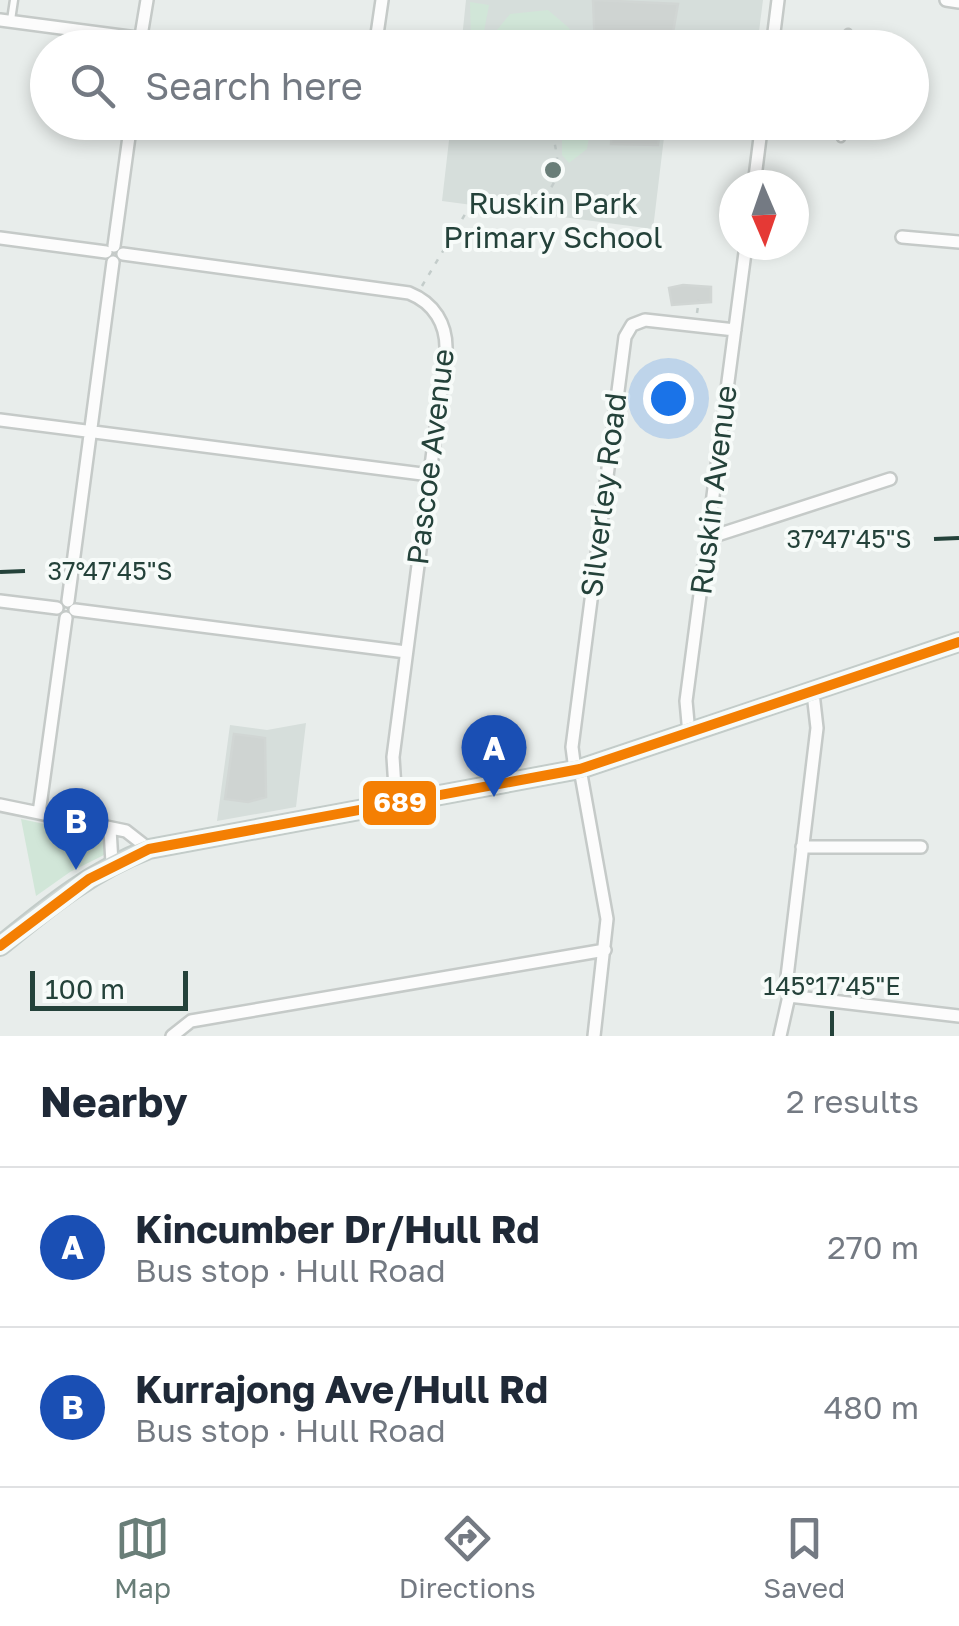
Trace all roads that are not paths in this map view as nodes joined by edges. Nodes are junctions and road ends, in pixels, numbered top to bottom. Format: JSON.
{"nodes":[{"id":1,"x":14,"y":0,"type":"edge"},
{"id":2,"x":148,"y":0,"type":"edge"},
{"id":3,"x":382,"y":0,"type":"edge"},
{"id":4,"x":778,"y":0,"type":"edge"},
{"id":5,"x":946,"y":0,"type":"edge"},
{"id":6,"x":959,"y":2,"type":"edge"},
{"id":7,"x":6,"y":21,"type":"edge"},
{"id":8,"x":60,"y":30,"type":"edge"},
{"id":9,"x":141,"y":30,"type":"edge"},
{"id":10,"x":378,"y":30,"type":"edge"},
{"id":11,"x":774,"y":30,"type":"edge"},
{"id":12,"x":129,"y":140,"type":"edge"},
{"id":13,"x":760,"y":140,"type":"edge"},
{"id":14,"x":756,"y":170,"type":"edge"},
{"id":15,"x":902,"y":236,"type":"dead end"},
{"id":16,"x":0,"y":238,"type":"edge"},
{"id":17,"x":959,"y":242,"type":"edge"},
{"id":18,"x":114,"y":254,"type":"junction"},
{"id":19,"x":744,"y":260,"type":"edge"},
{"id":20,"x":734,"y":330,"type":"junction"},
{"id":21,"x":0,"y":420,"type":"edge"},
{"id":22,"x":92,"y":432,"type":"junction"},
{"id":23,"x":430,"y":475,"type":"junction"},
{"id":24,"x":890,"y":479,"type":"dead end"},
{"id":25,"x":708,"y":538,"type":"junction"},
{"id":26,"x":0,"y":601,"type":"edge"},
{"id":27,"x":67,"y":609,"type":"junction"},
{"id":28,"x":959,"y":642,"type":"edge"},
{"id":29,"x":406,"y":652,"type":"junction"},
{"id":30,"x":813,"y":693,"type":"junction"},
{"id":31,"x":690,"y":734,"type":"junction"},
{"id":32,"x":578,"y":769,"type":"junction"},
{"id":33,"x":396,"y":804,"type":"junction"},
{"id":34,"x":0,"y":805,"type":"edge"},
{"id":35,"x":39,"y":813,"type":"junction"},
{"id":36,"x":110,"y":829,"type":"junction"},
{"id":37,"x":802,"y":847,"type":"junction"},
{"id":38,"x":921,"y":847,"type":"dead end"},
{"id":39,"x":149,"y":849,"type":"junction"},
{"id":40,"x":112,"y":863,"type":"junction"},
{"id":41,"x":0,"y":946,"type":"edge"},
{"id":42,"x":605,"y":950,"type":"junction"},
{"id":43,"x":789,"y":996,"type":"junction"},
{"id":44,"x":959,"y":1016,"type":"edge"},
{"id":45,"x":172,"y":1036,"type":"edge"},
{"id":46,"x":594,"y":1036,"type":"edge"},
{"id":47,"x":780,"y":1036,"type":"edge"}],
"edges":[{"from":1,"to":7,"type":"lane"},
{"from":2,"to":9,"type":"street"},
{"from":3,"to":10,"type":"street"},
{"from":4,"to":11,"type":"street"},
{"from":5,"to":6,"type":"street"},
{"from":7,"to":8,"type":"street"},
{"from":12,"to":18,"type":"street"},
{"from":13,"to":14,"type":"street"},
{"from":15,"to":17,"type":"street"},
{"from":16,"to":18,"type":"street"},
{"from":18,"to":22,"type":"street"},
{"from":18,"to":23,"type":"street","name":"Pascoe Avenue"},
{"from":19,"to":20,"type":"street","name":"Ruskin Avenue"},
{"from":20,"to":25,"type":"street","name":"Ruskin Avenue"},
{"from":20,"to":32,"type":"street","name":"Silverley Road"},
{"from":21,"to":22,"type":"street"},
{"from":22,"to":23,"type":"street"},
{"from":22,"to":27,"type":"street"},
{"from":23,"to":29,"type":"street","name":"Pascoe Avenue"},
{"from":24,"to":25,"type":"street"},
{"from":25,"to":31,"type":"street","name":"Ruskin Avenue"},
{"from":26,"to":27,"type":"street"},
{"from":27,"to":29,"type":"street"},
{"from":27,"to":35,"type":"street"},
{"from":28,"to":30,"type":"main road"},
{"from":29,"to":33,"type":"street","name":"Pascoe Avenue"},
{"from":30,"to":31,"type":"main road"},
{"from":30,"to":37,"type":"street"},
{"from":31,"to":32,"type":"main road"},
{"from":32,"to":33,"type":"main road"},
{"from":32,"to":42,"type":"street","name":"Silverley Road"},
{"from":33,"to":39,"type":"main road"},
{"from":34,"to":35,"type":"street"},
{"from":35,"to":36,"type":"street"},
{"from":36,"to":39,"type":"street"},
{"from":36,"to":40,"type":"street"},
{"from":37,"to":38,"type":"street"},
{"from":37,"to":43,"type":"street"},
{"from":39,"to":40,"type":"main road"},
{"from":40,"to":41,"type":"main road"},
{"from":42,"to":45,"type":"street"},
{"from":42,"to":46,"type":"street","name":"Silverley Road"},
{"from":43,"to":44,"type":"street"},
{"from":43,"to":47,"type":"street"}]}
